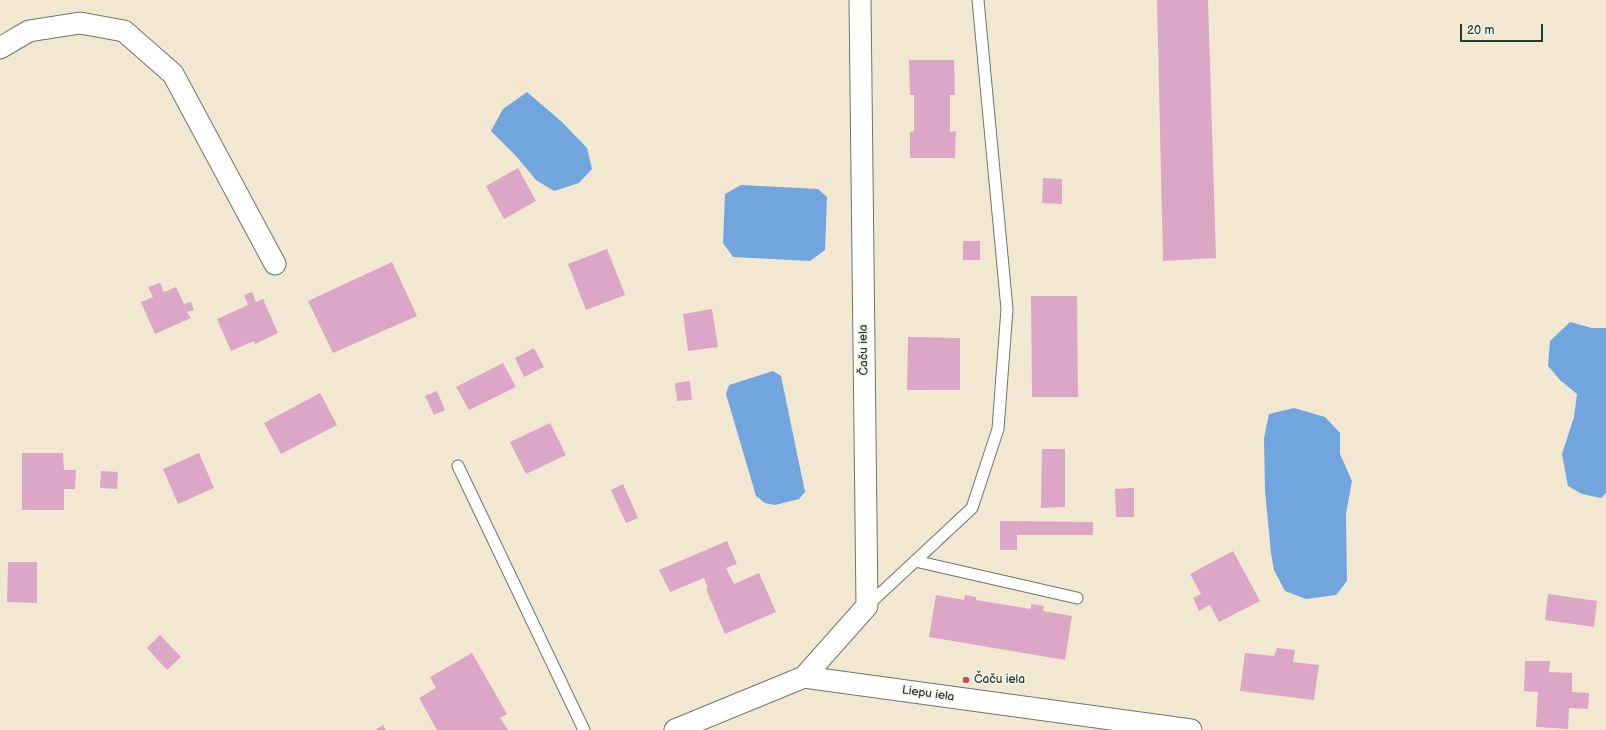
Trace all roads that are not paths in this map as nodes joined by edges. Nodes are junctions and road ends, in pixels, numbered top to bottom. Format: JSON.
{"nodes":[{"id":1,"x":860,"y":0,"type":"edge"},
{"id":2,"x":978,"y":0,"type":"edge"},
{"id":3,"x":0,"y":48,"type":"edge"},
{"id":4,"x":275,"y":264,"type":"dead end"},
{"id":5,"x":458,"y":466,"type":"dead end"},
{"id":6,"x":915,"y":561,"type":"junction"},
{"id":7,"x":1077,"y":598,"type":"dead end"},
{"id":8,"x":867,"y":606,"type":"junction"},
{"id":9,"x":804,"y":677,"type":"junction"},
{"id":10,"x":584,"y":730,"type":"edge"},
{"id":11,"x":675,"y":730,"type":"edge"},
{"id":12,"x":1191,"y":730,"type":"edge"}],
"edges":[{"from":1,"to":8,"type":"street","name":"Čaču iela"},
{"from":2,"to":6,"type":"lane"},
{"from":3,"to":4,"type":"street"},
{"from":5,"to":10,"type":"lane"},
{"from":6,"to":7,"type":"lane"},
{"from":6,"to":8,"type":"lane"},
{"from":8,"to":9,"type":"street"},
{"from":9,"to":11,"type":"street"},
{"from":9,"to":12,"type":"street","name":"Liepu iela"}]}
